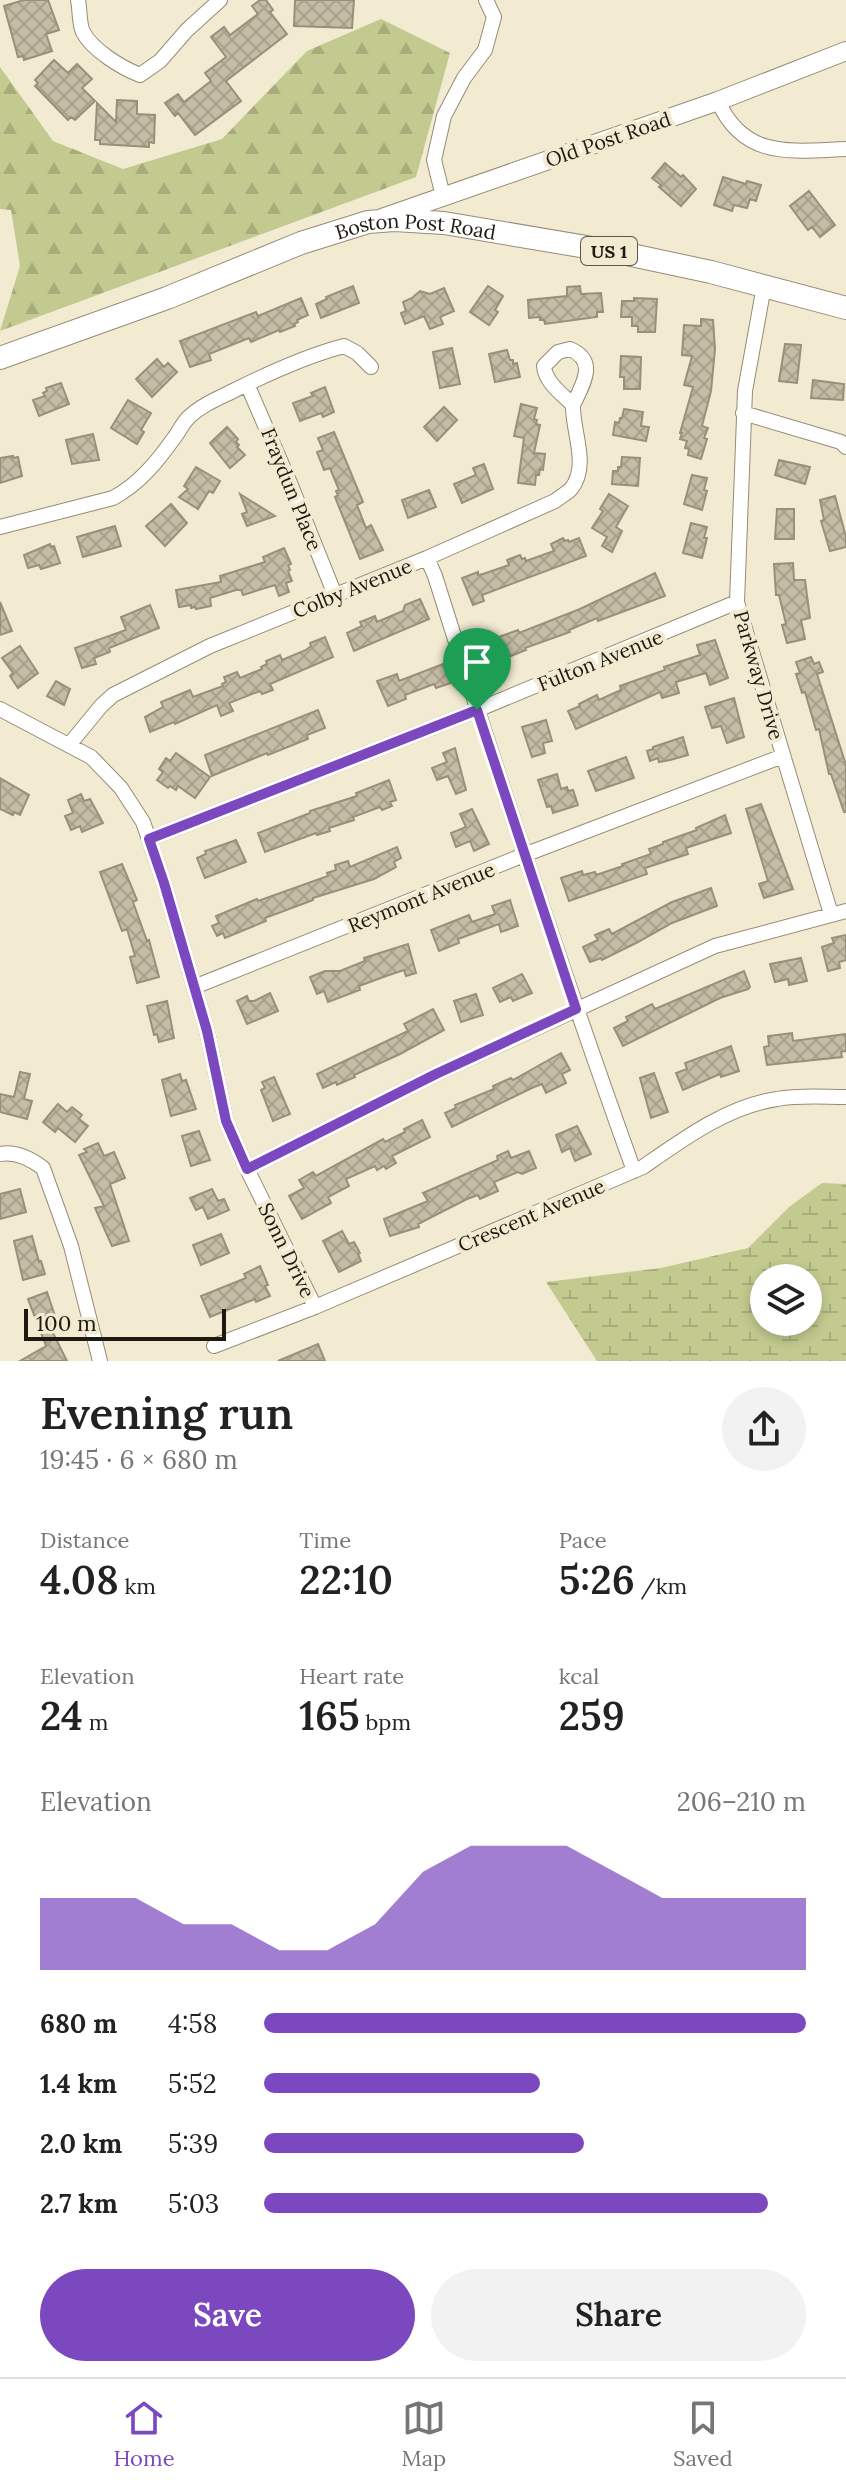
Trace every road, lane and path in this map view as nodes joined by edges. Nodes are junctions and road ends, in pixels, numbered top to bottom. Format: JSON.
{"nodes":[{"id":1,"x":78,"y":0,"type":"edge"},
{"id":2,"x":220,"y":0,"type":"edge"},
{"id":3,"x":486,"y":0,"type":"edge"},
{"id":4,"x":846,"y":51,"type":"edge"},
{"id":5,"x":718,"y":101,"type":"junction"},
{"id":6,"x":846,"y":149,"type":"edge"},
{"id":7,"x":443,"y":196,"type":"junction"},
{"id":8,"x":368,"y":222,"type":"junction"},
{"id":9,"x":764,"y":286,"type":"junction"},
{"id":10,"x":846,"y":308,"type":"edge"},
{"id":11,"x":0,"y":358,"type":"edge"},
{"id":12,"x":371,"y":367,"type":"dead end"},
{"id":13,"x":247,"y":384,"type":"junction"},
{"id":14,"x":573,"y":405,"type":"dead end"},
{"id":15,"x":743,"y":413,"type":"junction"},
{"id":16,"x":846,"y":447,"type":"edge"},
{"id":17,"x":0,"y":527,"type":"edge"},
{"id":18,"x":427,"y":558,"type":"junction"},
{"id":19,"x":335,"y":595,"type":"junction"},
{"id":20,"x":737,"y":602,"type":"junction"},
{"id":21,"x":0,"y":709,"type":"edge"},
{"id":22,"x":477,"y":710,"type":"junction"},
{"id":23,"x":69,"y":745,"type":"junction"},
{"id":24,"x":783,"y":756,"type":"junction"},
{"id":25,"x":149,"y":839,"type":"junction"},
{"id":26,"x":524,"y":855,"type":"junction"},
{"id":27,"x":839,"y":913,"type":"edge"},
{"id":28,"x":194,"y":987,"type":"junction"},
{"id":29,"x":576,"y":1009,"type":"junction"},
{"id":30,"x":846,"y":1097,"type":"edge"},
{"id":31,"x":0,"y":1154,"type":"edge"},
{"id":32,"x":247,"y":1169,"type":"junction"},
{"id":33,"x":634,"y":1171,"type":"junction"},
{"id":34,"x":315,"y":1307,"type":"junction"},
{"id":35,"x":214,"y":1346,"type":"dead end"},
{"id":36,"x":100,"y":1361,"type":"edge"}],
"edges":[{"from":1,"to":2,"type":"street"},
{"from":3,"to":7,"type":"street"},
{"from":4,"to":5,"type":"street","name":"Old Post Road"},
{"from":5,"to":6,"type":"street"},
{"from":5,"to":7,"type":"street","name":"Old Post Road"},
{"from":7,"to":8,"type":"street","name":"Old Post Road"},
{"from":8,"to":9,"type":"main road","name":"Boston Post Road","number":"US 1"},
{"from":8,"to":11,"type":"main road","name":"Boston Post Road","number":"US 1"},
{"from":9,"to":10,"type":"main road","name":"Boston Post Road","number":"US 1"},
{"from":9,"to":15,"type":"street","name":"Parkway Drive"},
{"from":12,"to":13,"type":"street"},
{"from":13,"to":17,"type":"street"},
{"from":13,"to":19,"type":"street","name":"Fraydun Place"},
{"from":14,"to":18,"type":"street","name":"Colby Avenue"},
{"from":15,"to":16,"type":"street"},
{"from":15,"to":20,"type":"street","name":"Parkway Drive"},
{"from":18,"to":19,"type":"street","name":"Colby Avenue"},
{"from":18,"to":22,"type":"street"},
{"from":19,"to":23,"type":"street","name":"Colby Avenue"},
{"from":20,"to":22,"type":"street","name":"Fulton Avenue"},
{"from":20,"to":24,"type":"street","name":"Parkway Drive"},
{"from":21,"to":23,"type":"street","name":"Sonn Drive"},
{"from":22,"to":25,"type":"street","name":"Fulton Avenue"},
{"from":22,"to":26,"type":"street"},
{"from":23,"to":25,"type":"street","name":"Sonn Drive"},
{"from":24,"to":26,"type":"street","name":"Reymont Avenue"},
{"from":24,"to":27,"type":"street","name":"Parkway Drive"},
{"from":25,"to":28,"type":"street","name":"Sonn Drive"},
{"from":26,"to":28,"type":"street","name":"Reymont Avenue"},
{"from":26,"to":29,"type":"street"},
{"from":27,"to":29,"type":"street"},
{"from":28,"to":32,"type":"street","name":"Sonn Drive"},
{"from":29,"to":32,"type":"street"},
{"from":29,"to":33,"type":"street"},
{"from":30,"to":33,"type":"street","name":"Crescent Avenue"},
{"from":31,"to":36,"type":"street"},
{"from":32,"to":34,"type":"street","name":"Sonn Drive"},
{"from":33,"to":34,"type":"street","name":"Crescent Avenue"},
{"from":34,"to":35,"type":"street","name":"Crescent Avenue"}]}
